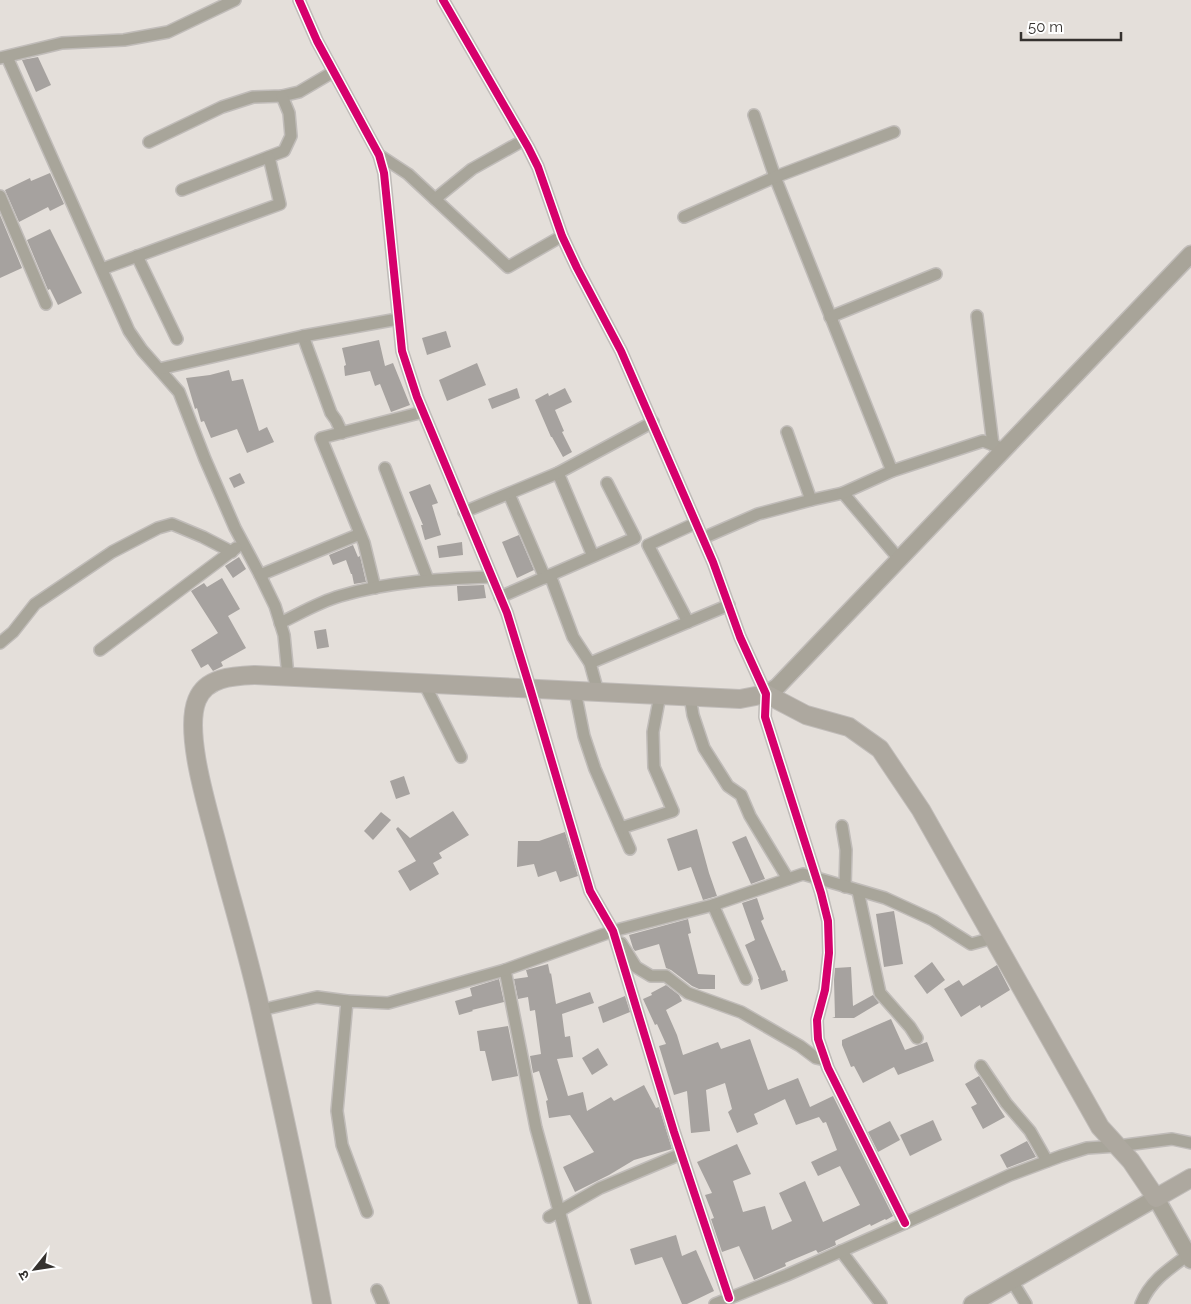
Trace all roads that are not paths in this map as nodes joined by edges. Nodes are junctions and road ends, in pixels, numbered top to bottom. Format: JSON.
{"nodes":[{"id":1,"x":235,"y":0,"type":"edge"},
{"id":2,"x":299,"y":0,"type":"edge"},
{"id":3,"x":443,"y":0,"type":"edge"},
{"id":4,"x":3,"y":58,"type":"edge"},
{"id":5,"x":334,"y":72,"type":"junction"},
{"id":6,"x":282,"y":96,"type":"junction"},
{"id":7,"x":754,"y":114,"type":"dead end"},
{"id":8,"x":894,"y":132,"type":"dead end"},
{"id":9,"x":524,"y":140,"type":"junction"},
{"id":10,"x":149,"y":142,"type":"dead end"},
{"id":11,"x":379,"y":155,"type":"junction"},
{"id":12,"x":269,"y":157,"type":"junction"},
{"id":13,"x":775,"y":177,"type":"junction"},
{"id":14,"x":182,"y":190,"type":"dead end"},
{"id":15,"x":0,"y":196,"type":"edge"},
{"id":16,"x":435,"y":199,"type":"junction"},
{"id":17,"x":684,"y":217,"type":"dead end"},
{"id":18,"x":562,"y":236,"type":"junction"},
{"id":19,"x":1191,"y":254,"type":"edge"},
{"id":20,"x":137,"y":256,"type":"junction"},
{"id":21,"x":102,"y":269,"type":"junction"},
{"id":22,"x":936,"y":274,"type":"dead end"},
{"id":23,"x":46,"y":304,"type":"dead end"},
{"id":24,"x":977,"y":316,"type":"dead end"},
{"id":25,"x":830,"y":317,"type":"junction"},
{"id":26,"x":398,"y":320,"type":"junction"},
{"id":27,"x":303,"y":336,"type":"junction"},
{"id":28,"x":178,"y":339,"type":"dead end"},
{"id":29,"x":159,"y":369,"type":"junction"},
{"id":30,"x":423,"y":412,"type":"junction"},
{"id":31,"x":653,"y":422,"type":"junction"},
{"id":32,"x":787,"y":432,"type":"dead end"},
{"id":33,"x":342,"y":433,"type":"junction"},
{"id":34,"x":999,"y":447,"type":"junction"},
{"id":35,"x":385,"y":468,"type":"dead end"},
{"id":36,"x":892,"y":471,"type":"junction"},
{"id":37,"x":558,"y":473,"type":"junction"},
{"id":38,"x":607,"y":483,"type":"dead end"},
{"id":39,"x":842,"y":493,"type":"junction"},
{"id":40,"x":509,"y":494,"type":"junction"},
{"id":41,"x":811,"y":500,"type":"junction"},
{"id":42,"x":464,"y":512,"type":"junction"},
{"id":43,"x":696,"y":522,"type":"junction"},
{"id":44,"x":360,"y":534,"type":"junction"},
{"id":45,"x":703,"y":538,"type":"junction"},
{"id":46,"x":243,"y":543,"type":"junction"},
{"id":47,"x":232,"y":552,"type":"junction"},
{"id":48,"x":593,"y":556,"type":"junction"},
{"id":49,"x":899,"y":559,"type":"junction"},
{"id":50,"x":260,"y":575,"type":"junction"},
{"id":51,"x":491,"y":576,"type":"junction"},
{"id":52,"x":547,"y":576,"type":"junction"},
{"id":53,"x":428,"y":580,"type":"junction"},
{"id":54,"x":375,"y":588,"type":"junction"},
{"id":55,"x":500,"y":597,"type":"junction"},
{"id":56,"x":729,"y":605,"type":"junction"},
{"id":57,"x":688,"y":622,"type":"junction"},
{"id":58,"x":280,"y":623,"type":"junction"},
{"id":59,"x":0,"y":643,"type":"edge"},
{"id":60,"x":100,"y":650,"type":"dead end"},
{"id":61,"x":590,"y":663,"type":"junction"},
{"id":62,"x":288,"y":676,"type":"junction"},
{"id":63,"x":424,"y":683,"type":"junction"},
{"id":64,"x":530,"y":688,"type":"junction"},
{"id":65,"x":575,"y":690,"type":"junction"},
{"id":66,"x":598,"y":692,"type":"junction"},
{"id":67,"x":766,"y":694,"type":"junction"},
{"id":68,"x":660,"y":695,"type":"junction"},
{"id":69,"x":690,"y":696,"type":"junction"},
{"id":70,"x":461,"y":757,"type":"dead end"},
{"id":71,"x":842,"y":826,"type":"dead end"},
{"id":72,"x":621,"y":828,"type":"junction"},
{"id":73,"x":630,"y":849,"type":"dead end"},
{"id":74,"x":788,"y":879,"type":"junction"},
{"id":75,"x":817,"y":879,"type":"junction"},
{"id":76,"x":845,"y":887,"type":"junction"},
{"id":77,"x":858,"y":890,"type":"junction"},
{"id":78,"x":713,"y":905,"type":"junction"},
{"id":79,"x":613,"y":932,"type":"junction"},
{"id":80,"x":994,"y":938,"type":"junction"},
{"id":81,"x":505,"y":970,"type":"junction"},
{"id":82,"x":746,"y":979,"type":"dead end"},
{"id":83,"x":347,"y":1001,"type":"junction"},
{"id":84,"x":261,"y":1010,"type":"junction"},
{"id":85,"x":917,"y":1038,"type":"dead end"},
{"id":86,"x":825,"y":1060,"type":"junction"},
{"id":87,"x":981,"y":1066,"type":"dead end"},
{"id":88,"x":1191,"y":1143,"type":"edge"},
{"id":89,"x":1118,"y":1146,"type":"junction"},
{"id":90,"x":681,"y":1154,"type":"junction"},
{"id":91,"x":1047,"y":1161,"type":"junction"},
{"id":92,"x":1191,"y":1178,"type":"edge"},
{"id":93,"x":1156,"y":1198,"type":"junction"},
{"id":94,"x":367,"y":1212,"type":"dead end"},
{"id":95,"x":554,"y":1215,"type":"junction"},
{"id":96,"x":906,"y":1223,"type":"junction"},
{"id":97,"x":841,"y":1251,"type":"junction"},
{"id":98,"x":1189,"y":1257,"type":"edge"},
{"id":99,"x":1012,"y":1281,"type":"junction"},
{"id":100,"x":377,"y":1290,"type":"dead end"},
{"id":101,"x":729,"y":1298,"type":"junction"},
{"id":102,"x":322,"y":1304,"type":"edge"},
{"id":103,"x":383,"y":1304,"type":"edge"},
{"id":104,"x":585,"y":1304,"type":"edge"},
{"id":105,"x":715,"y":1304,"type":"edge"},
{"id":106,"x":881,"y":1304,"type":"edge"},
{"id":107,"x":972,"y":1304,"type":"edge"},
{"id":108,"x":1026,"y":1304,"type":"edge"},
{"id":109,"x":1141,"y":1304,"type":"edge"}],
"edges":[{"from":1,"to":4,"type":"street"},
{"from":2,"to":5,"type":"street"},
{"from":3,"to":9,"type":"street"},
{"from":4,"to":21,"type":"street"},
{"from":5,"to":6,"type":"street"},
{"from":5,"to":11,"type":"street"},
{"from":6,"to":10,"type":"street"},
{"from":6,"to":12,"type":"street"},
{"from":7,"to":13,"type":"street"},
{"from":8,"to":13,"type":"street"},
{"from":9,"to":16,"type":"street"},
{"from":9,"to":18,"type":"street"},
{"from":11,"to":16,"type":"street"},
{"from":11,"to":26,"type":"street"},
{"from":12,"to":14,"type":"street"},
{"from":12,"to":20,"type":"street"},
{"from":13,"to":17,"type":"street"},
{"from":13,"to":25,"type":"street"},
{"from":15,"to":23,"type":"street"},
{"from":16,"to":18,"type":"street"},
{"from":18,"to":31,"type":"street"},
{"from":19,"to":34,"type":"main road"},
{"from":20,"to":21,"type":"street"},
{"from":20,"to":28,"type":"street"},
{"from":21,"to":29,"type":"street"},
{"from":22,"to":25,"type":"street"},
{"from":24,"to":34,"type":"street"},
{"from":25,"to":36,"type":"street"},
{"from":26,"to":27,"type":"street"},
{"from":26,"to":30,"type":"street"},
{"from":27,"to":29,"type":"street"},
{"from":27,"to":33,"type":"street"},
{"from":29,"to":46,"type":"street"},
{"from":30,"to":33,"type":"street"},
{"from":30,"to":42,"type":"street"},
{"from":31,"to":37,"type":"street"},
{"from":31,"to":43,"type":"street"},
{"from":32,"to":41,"type":"street"},
{"from":33,"to":44,"type":"street"},
{"from":34,"to":36,"type":"street"},
{"from":34,"to":49,"type":"main road"},
{"from":35,"to":53,"type":"street"},
{"from":36,"to":39,"type":"street"},
{"from":37,"to":40,"type":"street"},
{"from":37,"to":48,"type":"street"},
{"from":38,"to":48,"type":"street"},
{"from":39,"to":41,"type":"street"},
{"from":39,"to":49,"type":"street"},
{"from":40,"to":42,"type":"street"},
{"from":40,"to":52,"type":"street"},
{"from":41,"to":45,"type":"street"},
{"from":42,"to":51,"type":"street"},
{"from":43,"to":45,"type":"street"},
{"from":43,"to":57,"type":"street"},
{"from":44,"to":50,"type":"street"},
{"from":44,"to":54,"type":"street"},
{"from":45,"to":56,"type":"street"},
{"from":46,"to":47,"type":"street"},
{"from":46,"to":50,"type":"street"},
{"from":47,"to":59,"type":"street"},
{"from":47,"to":60,"type":"street"},
{"from":48,"to":52,"type":"street"},
{"from":49,"to":67,"type":"main road"},
{"from":50,"to":58,"type":"street"},
{"from":51,"to":53,"type":"street"},
{"from":51,"to":55,"type":"street"},
{"from":52,"to":55,"type":"street"},
{"from":52,"to":61,"type":"street"},
{"from":53,"to":54,"type":"street"},
{"from":54,"to":58,"type":"street"},
{"from":55,"to":64,"type":"street"},
{"from":56,"to":57,"type":"street"},
{"from":56,"to":67,"type":"street"},
{"from":57,"to":61,"type":"street"},
{"from":58,"to":62,"type":"street"},
{"from":61,"to":66,"type":"street"},
{"from":62,"to":63,"type":"main road"},
{"from":62,"to":84,"type":"main road"},
{"from":63,"to":64,"type":"main road"},
{"from":63,"to":70,"type":"street"},
{"from":64,"to":65,"type":"main road"},
{"from":64,"to":79,"type":"street"},
{"from":65,"to":66,"type":"main road"},
{"from":65,"to":72,"type":"street"},
{"from":66,"to":68,"type":"main road"},
{"from":67,"to":69,"type":"main road"},
{"from":67,"to":75,"type":"street"},
{"from":67,"to":80,"type":"main road"},
{"from":68,"to":69,"type":"main road"},
{"from":68,"to":72,"type":"street"},
{"from":69,"to":74,"type":"street"},
{"from":71,"to":76,"type":"street"},
{"from":72,"to":73,"type":"street"},
{"from":74,"to":75,"type":"street"},
{"from":74,"to":78,"type":"street"},
{"from":75,"to":76,"type":"street"},
{"from":75,"to":86,"type":"street"},
{"from":76,"to":77,"type":"street"},
{"from":77,"to":80,"type":"street"},
{"from":77,"to":85,"type":"street"},
{"from":78,"to":79,"type":"street"},
{"from":78,"to":82,"type":"street"},
{"from":79,"to":81,"type":"street"},
{"from":79,"to":86,"type":"street"},
{"from":79,"to":90,"type":"street"},
{"from":80,"to":89,"type":"main road"},
{"from":81,"to":83,"type":"street"},
{"from":81,"to":95,"type":"street"},
{"from":83,"to":84,"type":"street"},
{"from":83,"to":94,"type":"street"},
{"from":84,"to":102,"type":"main road"},
{"from":86,"to":96,"type":"street"},
{"from":87,"to":91,"type":"street"},
{"from":88,"to":89,"type":"street"},
{"from":89,"to":91,"type":"street"},
{"from":89,"to":93,"type":"main road"},
{"from":90,"to":95,"type":"street"},
{"from":90,"to":101,"type":"street"},
{"from":91,"to":96,"type":"street"},
{"from":92,"to":93,"type":"main road"},
{"from":93,"to":98,"type":"main road"},
{"from":93,"to":99,"type":"main road"},
{"from":95,"to":104,"type":"street"},
{"from":96,"to":97,"type":"street"},
{"from":97,"to":101,"type":"street"},
{"from":97,"to":106,"type":"street"},
{"from":98,"to":109,"type":"street"},
{"from":99,"to":107,"type":"main road"},
{"from":99,"to":108,"type":"street"},
{"from":100,"to":103,"type":"street"},
{"from":101,"to":105,"type":"street"}]}
